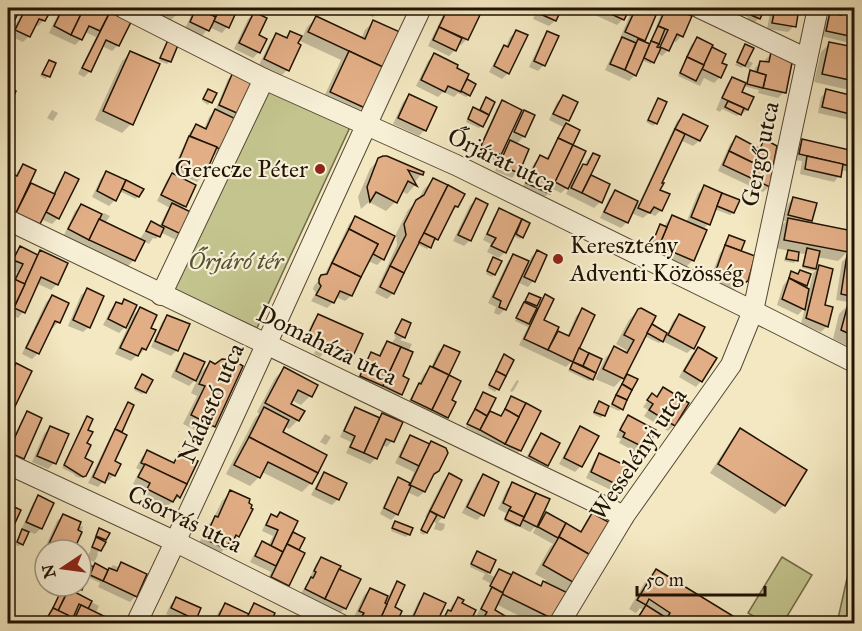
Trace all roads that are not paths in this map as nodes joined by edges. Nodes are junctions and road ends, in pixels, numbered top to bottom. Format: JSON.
{"nodes":[{"id":1,"x":124,"y":8,"type":"edge"},
{"id":2,"x":421,"y":8,"type":"edge"},
{"id":3,"x":700,"y":8,"type":"edge"},
{"id":4,"x":818,"y":8,"type":"edge"},
{"id":5,"x":807,"y":59,"type":"junction"},
{"id":6,"x":264,"y":79,"type":"junction"},
{"id":7,"x":366,"y":124,"type":"junction"},
{"id":8,"x":8,"y":220,"type":"edge"},
{"id":9,"x":161,"y":295,"type":"junction"},
{"id":10,"x":753,"y":311,"type":"junction"},
{"id":11,"x":266,"y":344,"type":"junction"},
{"id":12,"x":855,"y":362,"type":"edge"},
{"id":13,"x":8,"y":464,"type":"edge"},
{"id":14,"x":624,"y":516,"type":"junction"},
{"id":15,"x":176,"y":542,"type":"junction"},
{"id":16,"x":136,"y":624,"type":"edge"},
{"id":17,"x":340,"y":624,"type":"edge"},
{"id":18,"x":559,"y":624,"type":"edge"}],
"edges":[{"from":1,"to":6,"type":"street","name":"Őrjárat utca"},
{"from":2,"to":7,"type":"street","name":"Nádastó utca"},
{"from":3,"to":5,"type":"street"},
{"from":4,"to":5,"type":"street","name":"Gergő utca"},
{"from":5,"to":10,"type":"street","name":"Gergő utca"},
{"from":6,"to":7,"type":"street","name":"Őrjárat utca"},
{"from":6,"to":9,"type":"street"},
{"from":7,"to":10,"type":"street","name":"Őrjárat utca"},
{"from":7,"to":11,"type":"street","name":"Nádastó utca"},
{"from":8,"to":9,"type":"street","name":"Domaháza utca"},
{"from":9,"to":11,"type":"street","name":"Domaháza utca"},
{"from":10,"to":12,"type":"street","name":"Őrjárat utca"},
{"from":10,"to":14,"type":"street","name":"Wesselényi utca"},
{"from":11,"to":14,"type":"street","name":"Domaháza utca"},
{"from":11,"to":15,"type":"street","name":"Nádastó utca"},
{"from":13,"to":15,"type":"street","name":"Csorvás utca"},
{"from":14,"to":18,"type":"street","name":"Wesselényi utca"},
{"from":15,"to":16,"type":"street","name":"Nádastó utca"},
{"from":15,"to":17,"type":"street","name":"Csorvás utca"}]}
